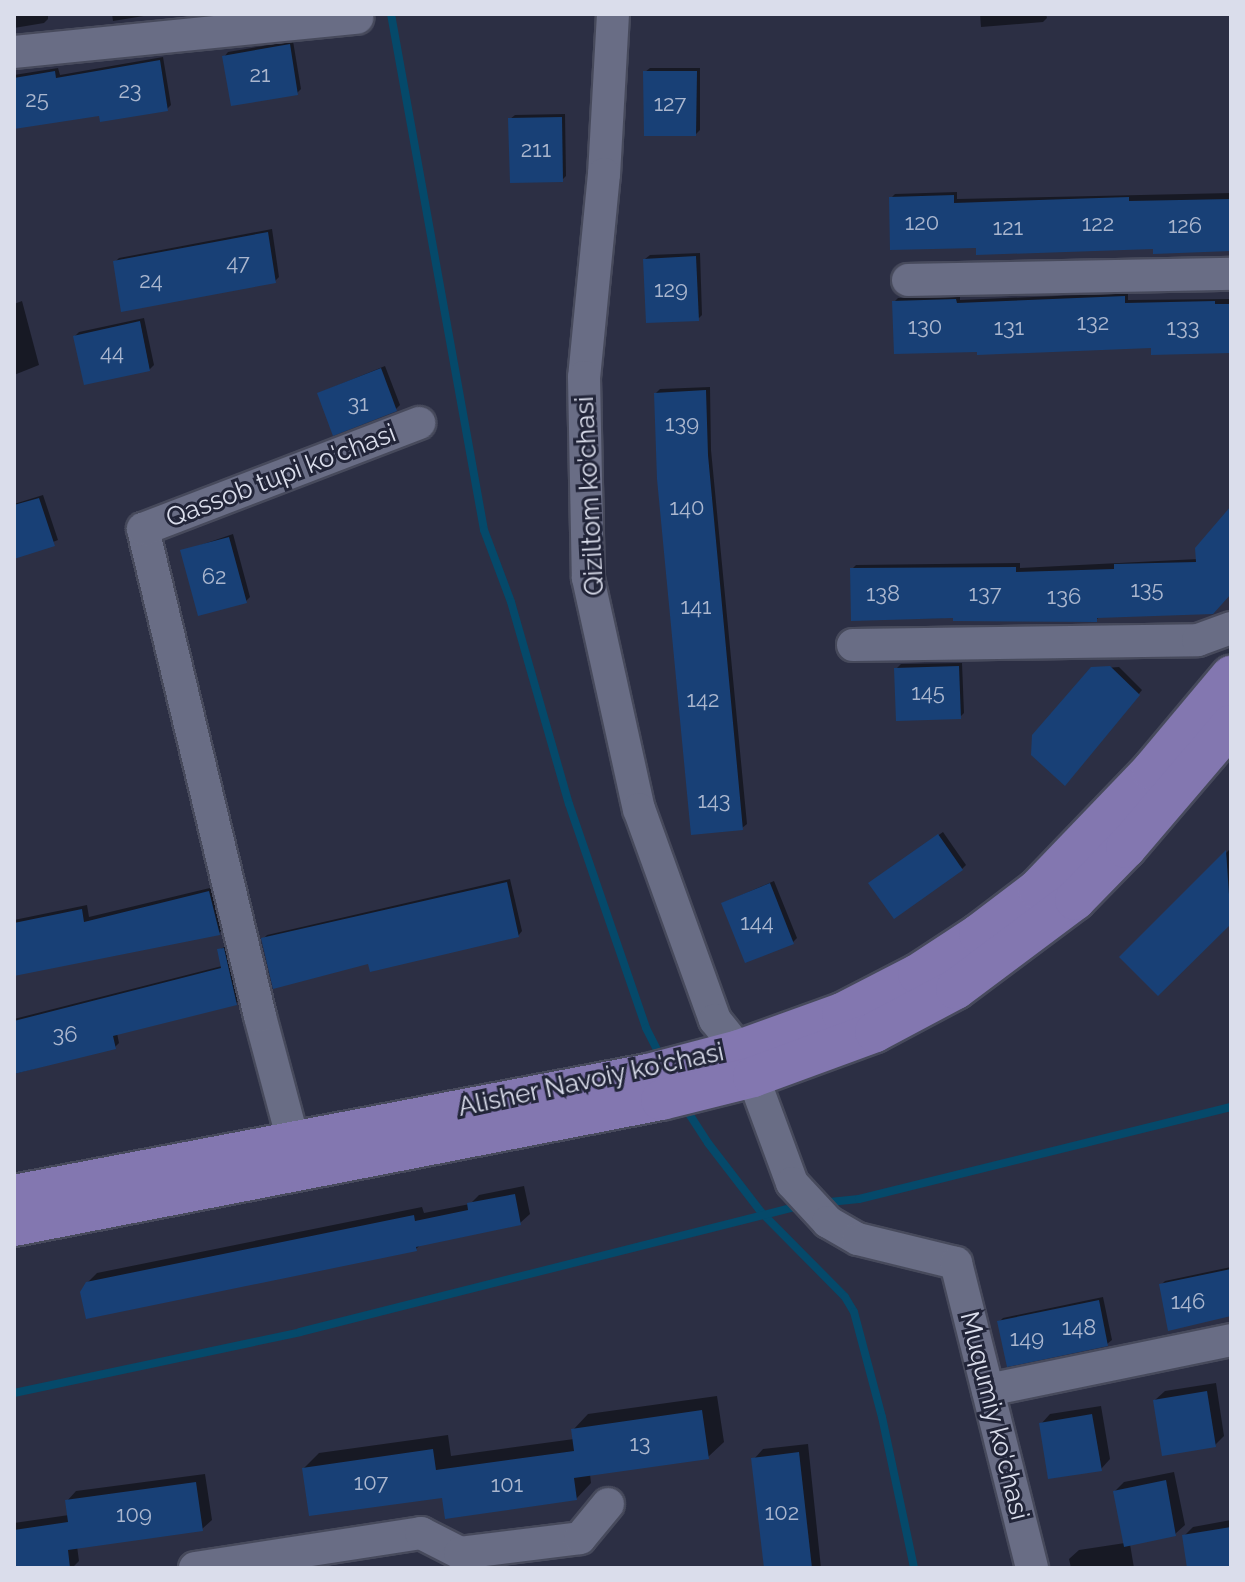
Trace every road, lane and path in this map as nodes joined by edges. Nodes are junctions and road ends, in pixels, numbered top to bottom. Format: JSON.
{"nodes":[{"id":1,"x":613,"y":14,"type":"edge"},
{"id":2,"x":357,"y":18,"type":"dead end"},
{"id":3,"x":14,"y":52,"type":"edge"},
{"id":4,"x":1231,"y":274,"type":"edge"},
{"id":5,"x":908,"y":280,"type":"dead end"},
{"id":6,"x":419,"y":423,"type":"dead end"},
{"id":7,"x":1231,"y":628,"type":"edge"},
{"id":8,"x":853,"y":645,"type":"dead end"},
{"id":9,"x":1231,"y":676,"type":"edge"},
{"id":10,"x":1231,"y":725,"type":"edge"},
{"id":11,"x":746,"y":1063,"type":"junction"},
{"id":12,"x":297,"y":1155,"type":"junction"},
{"id":13,"x":14,"y":1195,"type":"edge"},
{"id":14,"x":14,"y":1226,"type":"edge"},
{"id":15,"x":956,"y":1263,"type":"joint"},
{"id":16,"x":1231,"y":1340,"type":"edge"},
{"id":17,"x":988,"y":1390,"type":"junction"},
{"id":18,"x":608,"y":1504,"type":"dead end"},
{"id":19,"x":583,"y":1553,"type":"edge"},
{"id":20,"x":308,"y":1559,"type":"edge"},
{"id":21,"x":195,"y":1568,"type":"edge"},
{"id":22,"x":1032,"y":1568,"type":"edge"}],
"edges":[{"from":1,"to":11,"type":"street","name":"Qiziltom ko'chasi"},
{"from":2,"to":3,"type":"street"},
{"from":4,"to":5,"type":"street"},
{"from":6,"to":12,"type":"street","name":"Qassob tupi ko'chasi"},
{"from":7,"to":8,"type":"street"},
{"from":9,"to":11,"type":"main road","name":"Alisher Navoiy ko'chasi"},
{"from":10,"to":11,"type":"main road","name":"Alisher Navoiy ko'chasi"},
{"from":11,"to":12,"type":"main road","name":"Alisher Navoiy ko'chasi"},
{"from":11,"to":15,"type":"street","name":"Qiziltom ko'chasi"},
{"from":12,"to":13,"type":"main road","name":"Alisher Navoiy ko'chasi"},
{"from":12,"to":14,"type":"main road","name":"Alisher Navoiy ko'chasi"},
{"from":15,"to":17,"type":"street","name":"Muqumiy ko'chasi"},
{"from":16,"to":17,"type":"street"},
{"from":17,"to":22,"type":"street","name":"Muqumiy ko'chasi"},
{"from":18,"to":19,"type":"street"},
{"from":19,"to":20,"type":"street"},
{"from":20,"to":21,"type":"street"}]}
